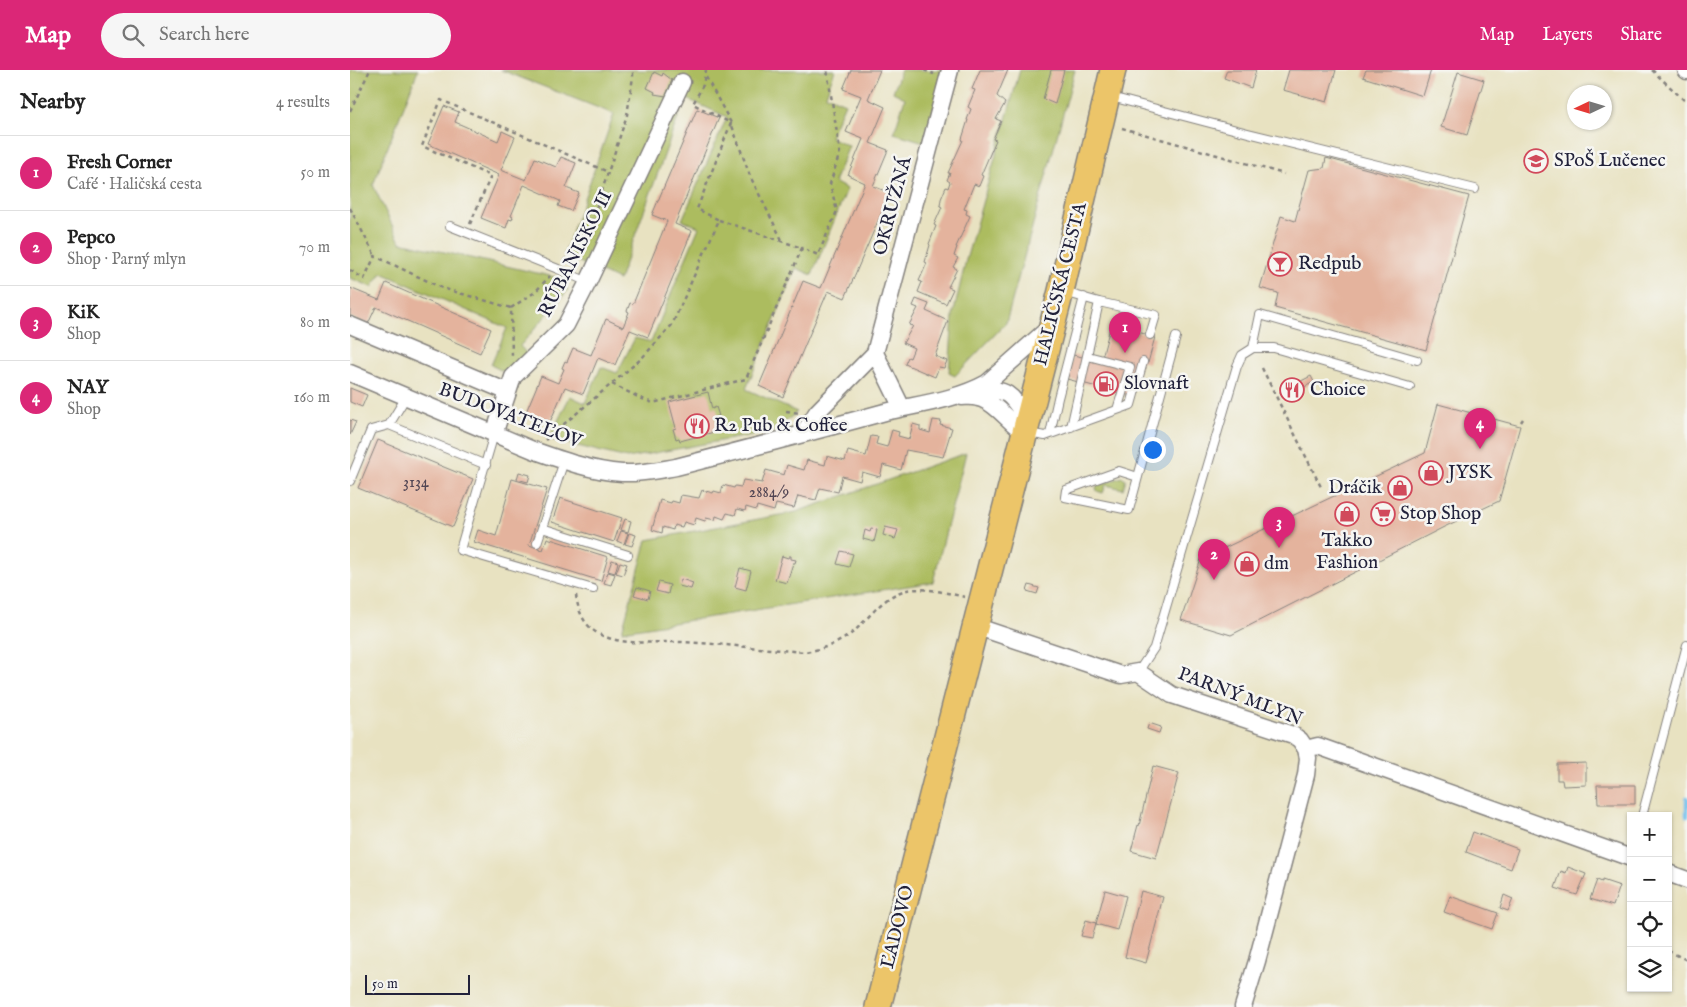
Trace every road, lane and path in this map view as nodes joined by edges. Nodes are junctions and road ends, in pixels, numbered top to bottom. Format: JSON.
{"nodes":[{"id":1,"x":370,"y":70,"type":"edge"},
{"id":2,"x":633,"y":70,"type":"edge"},
{"id":3,"x":706,"y":70,"type":"edge"},
{"id":4,"x":827,"y":70,"type":"edge"},
{"id":5,"x":950,"y":70,"type":"edge"},
{"id":6,"x":1114,"y":70,"type":"edge"},
{"id":7,"x":1652,"y":70,"type":"edge"},
{"id":8,"x":705,"y":76,"type":"junction"},
{"id":9,"x":682,"y":82,"type":"dead end"},
{"id":10,"x":1107,"y":96,"type":"junction"},
{"id":11,"x":1687,"y":103,"type":"edge"},
{"id":12,"x":350,"y":111,"type":"edge"},
{"id":13,"x":731,"y":123,"type":"junction"},
{"id":14,"x":1122,"y":128,"type":"dead end"},
{"id":15,"x":608,"y":172,"type":"junction"},
{"id":16,"x":1284,"y":174,"type":"dead end"},
{"id":17,"x":1475,"y":189,"type":"dead end"},
{"id":18,"x":350,"y":208,"type":"edge"},
{"id":19,"x":719,"y":220,"type":"junction"},
{"id":20,"x":450,"y":226,"type":"dead end"},
{"id":21,"x":466,"y":233,"type":"junction"},
{"id":22,"x":783,"y":242,"type":"junction"},
{"id":23,"x":802,"y":248,"type":"junction"},
{"id":24,"x":376,"y":256,"type":"junction"},
{"id":25,"x":558,"y":269,"type":"junction"},
{"id":26,"x":350,"y":270,"type":"edge"},
{"id":27,"x":588,"y":282,"type":"junction"},
{"id":28,"x":1060,"y":291,"type":"junction"},
{"id":29,"x":1084,"y":297,"type":"junction"},
{"id":30,"x":1099,"y":302,"type":"junction"},
{"id":31,"x":511,"y":308,"type":"junction"},
{"id":32,"x":350,"y":326,"type":"edge"},
{"id":33,"x":1050,"y":327,"type":"junction"},
{"id":34,"x":1150,"y":335,"type":"dead end"},
{"id":35,"x":1176,"y":337,"type":"dead end"},
{"id":36,"x":1252,"y":348,"type":"junction"},
{"id":37,"x":875,"y":353,"type":"junction"},
{"id":38,"x":1088,"y":356,"type":"junction"},
{"id":39,"x":1418,"y":360,"type":"dead end"},
{"id":40,"x":1143,"y":362,"type":"dead end"},
{"id":41,"x":1262,"y":368,"type":"dead end"},
{"id":42,"x":350,"y":373,"type":"edge"},
{"id":43,"x":511,"y":384,"type":"junction"},
{"id":44,"x":612,"y":384,"type":"junction"},
{"id":45,"x":1410,"y":387,"type":"dead end"},
{"id":46,"x":976,"y":390,"type":"junction"},
{"id":47,"x":406,"y":397,"type":"junction"},
{"id":48,"x":952,"y":397,"type":"junction"},
{"id":49,"x":902,"y":408,"type":"junction"},
{"id":50,"x":1117,"y":410,"type":"junction"},
{"id":51,"x":389,"y":425,"type":"junction"},
{"id":52,"x":1026,"y":426,"type":"junction"},
{"id":53,"x":1070,"y":427,"type":"junction"},
{"id":54,"x":494,"y":434,"type":"junction"},
{"id":55,"x":803,"y":434,"type":"junction"},
{"id":56,"x":1050,"y":434,"type":"junction"},
{"id":57,"x":533,"y":450,"type":"junction"},
{"id":58,"x":564,"y":461,"type":"junction"},
{"id":59,"x":486,"y":465,"type":"junction"},
{"id":60,"x":1138,"y":476,"type":"junction"},
{"id":61,"x":350,"y":481,"type":"edge"},
{"id":62,"x":1321,"y":487,"type":"dead end"},
{"id":63,"x":542,"y":528,"type":"junction"},
{"id":64,"x":537,"y":543,"type":"dead end"},
{"id":65,"x":628,"y":555,"type":"dead end"},
{"id":66,"x":575,"y":584,"type":"junction"},
{"id":67,"x":593,"y":589,"type":"dead end"},
{"id":68,"x":981,"y":600,"type":"junction"},
{"id":69,"x":975,"y":626,"type":"junction"},
{"id":70,"x":1687,"y":644,"type":"edge"},
{"id":71,"x":1138,"y":672,"type":"junction"},
{"id":72,"x":1306,"y":749,"type":"junction"},
{"id":73,"x":1643,"y":812,"type":"edge"},
{"id":74,"x":1627,"y":856,"type":"edge"},
{"id":75,"x":1672,"y":874,"type":"edge"},
{"id":76,"x":1687,"y":880,"type":"edge"},
{"id":77,"x":1672,"y":952,"type":"edge"},
{"id":78,"x":1687,"y":960,"type":"edge"},
{"id":79,"x":878,"y":1007,"type":"edge"},
{"id":80,"x":1243,"y":1007,"type":"edge"}],
"edges":[{"from":1,"to":12,"type":"path"},
{"from":2,"to":15,"type":"path"},
{"from":3,"to":8,"type":"path"},
{"from":4,"to":23,"type":"path"},
{"from":5,"to":37,"type":"street","name":"OKRUŽNÁ"},
{"from":6,"to":10,"type":"main road","name":"HALIČSKÁ CESTA"},
{"from":7,"to":11,"type":"path"},
{"from":8,"to":13,"type":"path"},
{"from":8,"to":13,"type":"path"},
{"from":9,"to":27,"type":"street","name":"RÚBANISKO II"},
{"from":10,"to":17,"type":"lane"},
{"from":10,"to":28,"type":"main road","name":"HALIČSKÁ CESTA"},
{"from":13,"to":19,"type":"path"},
{"from":13,"to":22,"type":"path"},
{"from":14,"to":16,"type":"path"},
{"from":15,"to":21,"type":"path"},
{"from":15,"to":25,"type":"path"},
{"from":18,"to":24,"type":"path"},
{"from":19,"to":22,"type":"path"},
{"from":19,"to":44,"type":"path"},
{"from":20,"to":21,"type":"lane"},
{"from":21,"to":25,"type":"lane"},
{"from":22,"to":23,"type":"path"},
{"from":23,"to":44,"type":"path"},
{"from":24,"to":26,"type":"path"},
{"from":24,"to":31,"type":"path"},
{"from":25,"to":27,"type":"lane"},
{"from":25,"to":31,"type":"path"},
{"from":27,"to":43,"type":"street","name":"RÚBANISKO II"},
{"from":28,"to":29,"type":"lane"},
{"from":28,"to":33,"type":"main road","name":"HALIČSKÁ CESTA"},
{"from":29,"to":30,"type":"lane"},
{"from":29,"to":56,"type":"lane"},
{"from":30,"to":34,"type":"lane"},
{"from":30,"to":38,"type":"lane"},
{"from":31,"to":43,"type":"path"},
{"from":32,"to":43,"type":"street"},
{"from":33,"to":46,"type":"street","name":"BUDOVATEĽOV"},
{"from":33,"to":52,"type":"main road","name":"HALIČSKÁ CESTA"},
{"from":35,"to":60,"type":"lane"},
{"from":36,"to":39,"type":"lane"},
{"from":36,"to":45,"type":"lane"},
{"from":36,"to":71,"type":"lane"},
{"from":37,"to":49,"type":"street"},
{"from":37,"to":55,"type":"street"},
{"from":38,"to":50,"type":"lane"},
{"from":38,"to":53,"type":"lane"},
{"from":40,"to":50,"type":"lane"},
{"from":41,"to":62,"type":"path"},
{"from":42,"to":47,"type":"street","name":"BUDOVATEĽOV"},
{"from":43,"to":54,"type":"street","name":"RÚBANISKO II"},
{"from":44,"to":57,"type":"path"},
{"from":46,"to":48,"type":"street","name":"BUDOVATEĽOV"},
{"from":46,"to":52,"type":"street","name":"BUDOVATEĽOV"},
{"from":47,"to":51,"type":"lane"},
{"from":47,"to":54,"type":"street","name":"BUDOVATEĽOV"},
{"from":48,"to":49,"type":"street","name":"BUDOVATEĽOV"},
{"from":48,"to":52,"type":"street","name":"BUDOVATEĽOV"},
{"from":49,"to":55,"type":"street","name":"BUDOVATEĽOV"},
{"from":50,"to":53,"type":"lane"},
{"from":51,"to":59,"type":"lane"},
{"from":51,"to":61,"type":"lane"},
{"from":52,"to":56,"type":"lane"},
{"from":52,"to":68,"type":"main road","name":"HALIČSKÁ CESTA"},
{"from":53,"to":56,"type":"lane"},
{"from":54,"to":57,"type":"street","name":"BUDOVATEĽOV"},
{"from":54,"to":59,"type":"lane"},
{"from":55,"to":58,"type":"street","name":"BUDOVATEĽOV"},
{"from":57,"to":58,"type":"street","name":"BUDOVATEĽOV"},
{"from":58,"to":63,"type":"lane"},
{"from":59,"to":66,"type":"lane"},
{"from":60,"to":60,"type":"lane"},
{"from":63,"to":64,"type":"lane"},
{"from":63,"to":65,"type":"lane"},
{"from":66,"to":67,"type":"lane"},
{"from":66,"to":68,"type":"path"},
{"from":68,"to":69,"type":"main road","name":"HALIČSKÁ CESTA"},
{"from":69,"to":71,"type":"street"},
{"from":69,"to":79,"type":"main road","name":"ĽADOVO"},
{"from":70,"to":73,"type":"lane"},
{"from":71,"to":72,"type":"street","name":"PARNÝ MLYN"},
{"from":72,"to":74,"type":"street","name":"PARNÝ MLYN"},
{"from":72,"to":80,"type":"street"},
{"from":75,"to":76,"type":"street"},
{"from":77,"to":78,"type":"path"}]}
